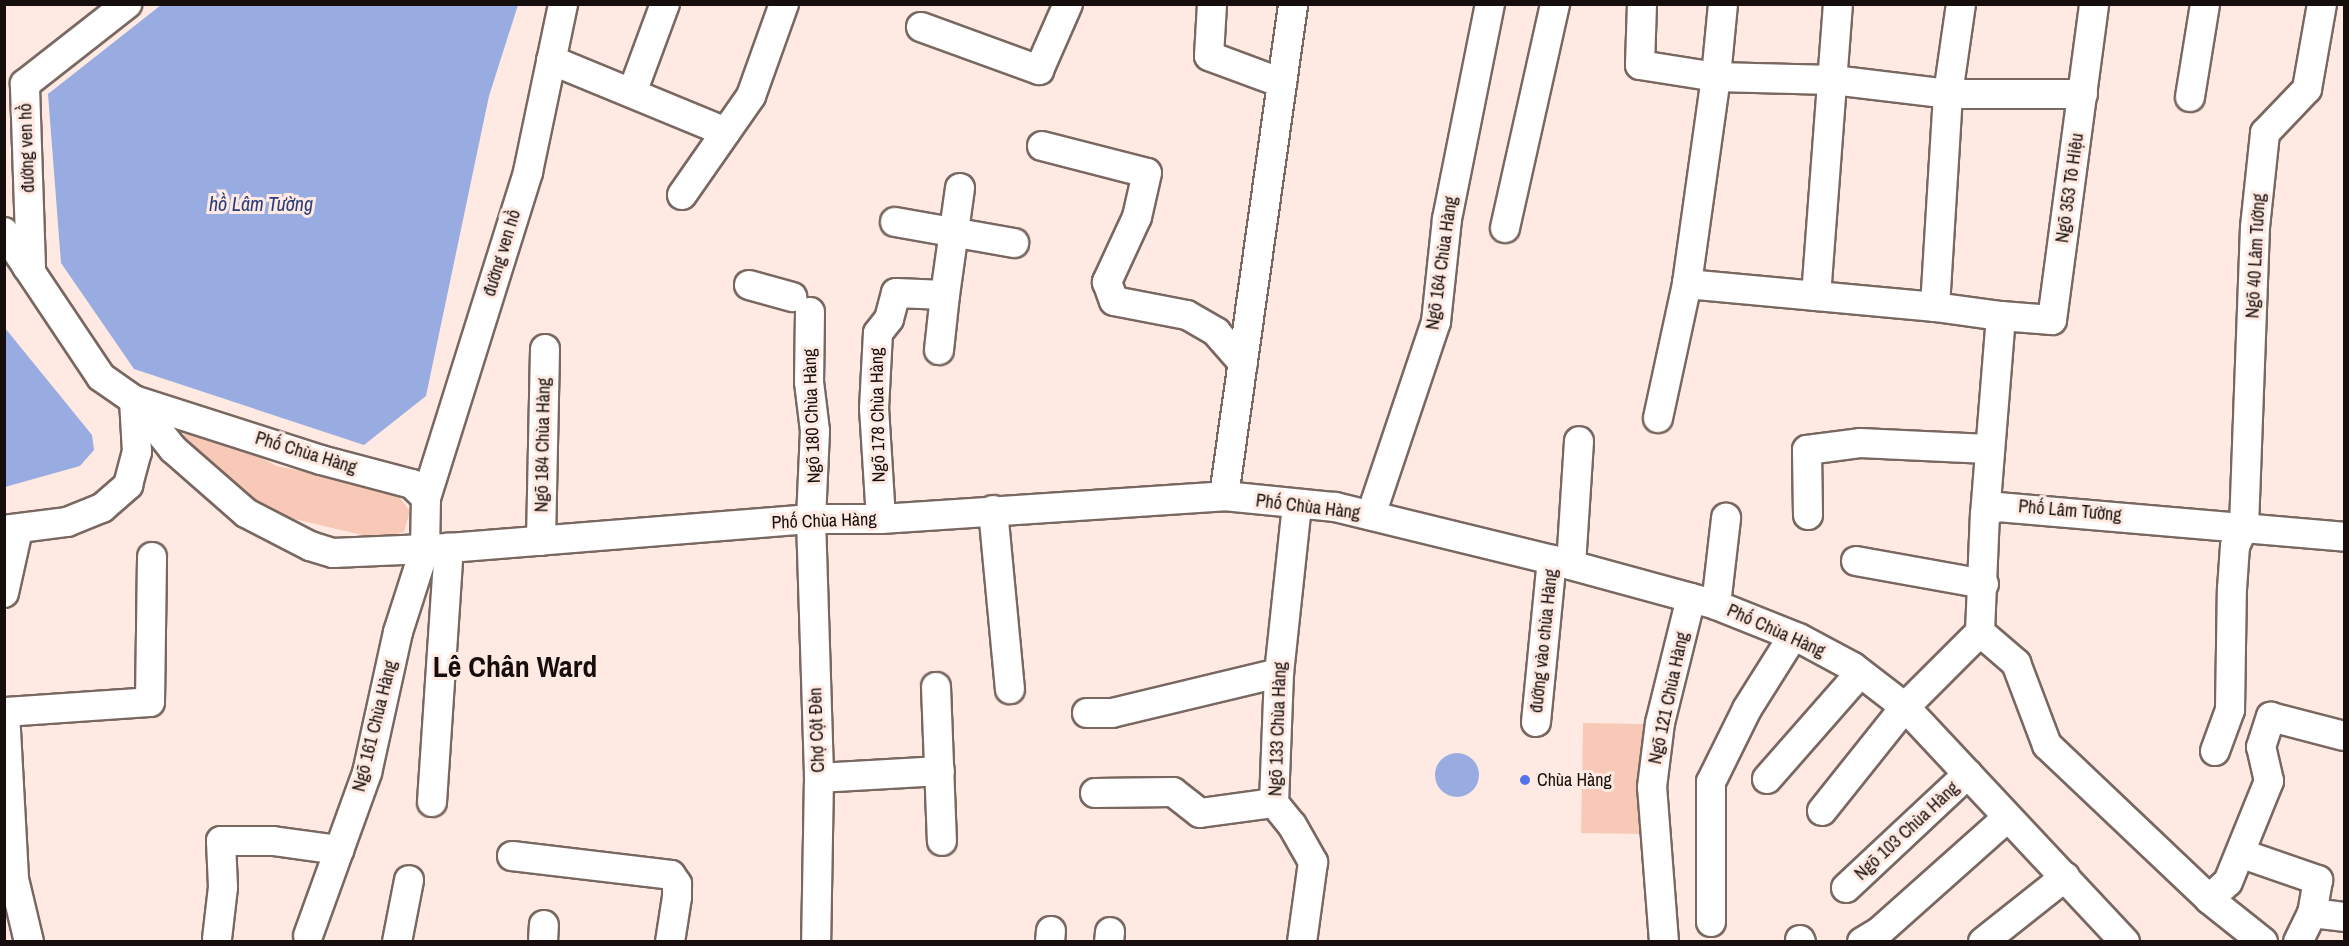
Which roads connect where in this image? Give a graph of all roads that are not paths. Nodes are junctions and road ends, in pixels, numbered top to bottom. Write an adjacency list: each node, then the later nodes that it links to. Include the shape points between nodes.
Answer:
1 (127, 4): 22 (street, đường ven hồ)
2 (562, 4): 18 (street, đường ven hồ)
3 (665, 4): 23 (street)
4 (784, 4): 27 (street, via 751,96)
5 (1068, 4): 17 (street, via 1040,70)
6 (1212, 4): 21 (street, via 1209,56)
7 (1293, 4): 21 (street)
8 (1490, 4): 55 (street, Ngõ 164 Chùa Hàng, via 1447,219 1436,322)
9 (1555, 4): 32 (street)
10 (1642, 4): 19 (street, via 1640,65)
11 (1723, 4): 19 (street)
12 (1838, 4): 20 (street)
13 (1961, 4): 24 (street)
14 (2094, 4): 25 (street, Ngõ 353 Tô Hiệu)
15 (2205, 4): 26 (street)
16 (2322, 4): 60 (street, Ngõ 40 Lâm Tường, via 2307,89 2265,133 2255,227)
17 (921, 27)
18 (551, 60): 23 (street); 51 (street, đường ven hồ, via 528,172)
19 (1716, 77): 20 (street); 37 (street)
20 (1833, 80): 24 (street); 40 (street)
21 (1282, 83): 45 (street)
22 (15, 91): 36 (street, đường ven hồ)
23 (632, 93): 27 (street)
24 (1948, 94): 25 (street); 41 (street)
25 (2083, 94): 42 (street, Ngõ 353 Tô Hiệu, via 2052,320)
26 (2190, 97)
27 (726, 132): 30 (street)
28 (1042, 146): 45 (street, via 1147,172 1137,217 1107,282 1114,301 1187,315 1216,332)
29 (960, 188): 34 (street)
30 (682, 195)
31 (895, 222): 34 (street)
32 (1505, 228)
33 (4, 232): 36 (street, Phố Chùa Hàng)
34 (951, 233): 35 (street); 39 (street)
35 (1014, 243)
36 (18, 265): 46 (street, Phố Chùa Hàng, via 101,376)
37 (1687, 284): 40 (street); 47 (street)
38 (749, 285): 58 (street, Ngõ 180 Chùa Hàng, via 801,304 815,431)
39 (945, 296): 44 (street); 59 (street, Ngõ 178 Chùa Hàng, via 896,293 889,319 878,333 874,409)
40 (1816, 296): 41 (street)
41 (1935, 307): 42 (street)
42 (2001, 316): 49 (street)
43 (545, 349): 63 (street, Ngõ 184 Chùa Hàng)
44 (939, 350)
45 (1243, 363): 50 (street)
46 (134, 400): 51 (street, Phố Chùa Hàng, via 321,460 412,484); 61 (street, via 137,452 128,485 102,508 68,522); 64 (street, Phố Chùa Hàng, via 173,449 246,513 299,541 333,553)
47 (1658, 418)
48 (1580, 441): 67 (street, đường vào chùa Hàng)
49 (1988, 449): 54 (street); 56 (street, via 1860,443 1807,450)
50 (1224, 496): 52 (street, Phố Chùa Hàng); 53 (street, Phố Chùa Hàng)
51 (426, 498): 64 (street)
52 (1296, 505): 55 (street, Phố Chùa Hàng, via 1335,507); 73 (street, Ngõ 133 Chùa Hàng)
53 (993, 510): 59 (street, Phố Chùa Hàng); 76 (street)
54 (1985, 514): 60 (street, Phố Lâm Tường, via 1997,507 2014,505); 68 (street)
55 (1371, 515): 67 (street, Phố Chùa Hàng)
56 (1808, 515)
57 (1726, 518): 70 (street, Ngõ 121 Chùa Hàng)
58 (811, 519): 59 (street, Phố Chùa Hàng); 63 (street, Phố Chùa Hàng); 85 (street, Chợ Cột Đèn)
59 (881, 519)
60 (2244, 526): 62 (street, Phố Lâm Tường); 82 (street, Ngõ 40 Lâm Tường, via 2235,546 2230,710)
61 (11, 530): 69 (street)
62 (2344, 537)
63 (541, 541): 64 (street, Phố Chùa Hàng)
64 (437, 548): 88 (street); 93 (street, Ngõ 161 Chùa Hàng, via 398,632 367,773)
65 (152, 557): 78 (street, via 150,702)
66 (1856, 561): 68 (street)
67 (1561, 562): 70 (street, Phố Chùa Hàng); 80 (street, đường vào chùa Hàng)
68 (1984, 584): 71 (street)
69 (4, 593)
70 (1703, 602): 72 (street, Phố Chùa Hàng); 110 (street, Ngõ 121 Chùa Hàng, via 1660,723 1652,787)
71 (1980, 632): 77 (street); 99 (street, via 2016,663 2047,745)
72 (1793, 636): 74 (street, Phố Chùa Hàng); 102 (street, via 1747,709 1711,782)
73 (1278, 673): 79 (street, via 1112,713); 89 (street, Ngõ 133 Chùa Hàng)
74 (1860, 673): 77 (street, Phố Chùa Hàng); 86 (street)
75 (936, 687): 83 (street)
76 (1010, 689)
77 (1905, 706): 84 (street, Phố Chùa Hàng); 90 (street)
78 (5, 712): 105 (street, via 14,879 29,927)
79 (1087, 713)
80 (1536, 722)
81 (2344, 736): 99 (street, via 2271,717 2261,747 2270,781 2228,882)
82 (2215, 751)
83 (940, 771): 85 (street); 92 (street)
84 (1968, 774): 91 (street, Phố Chùa Hàng); 98 (street, Ngõ 103 Chùa Hàng)
85 (819, 778): 108 (street, Chợ Cột Đèn)
86 (1767, 779)
87 (1095, 793): 89 (street, via 1173,792 1200,813)
88 (432, 802)
89 (1274, 803): 109 (street, Ngõ 133 Chùa Hàng, via 1313,862)
90 (1822, 812)
91 (2008, 817): 96 (street, Phố Chùa Hàng); 111 (street, via 1880,931)
92 (942, 841)
93 (339, 850): 103 (street, Ngõ 161 Chùa Hàng); 104 (street, via 273,841 220,841 223,887)
94 (512, 856): 107 (street, via 671,875 677,884 677,897)
95 (2254, 858): 100 (street, via 2318,879)
96 (2065, 878): 112 (street); 113 (street, Phố Chùa Hàng)
97 (409, 880): 106 (street)
98 (1846, 888)
99 (2209, 899): 114 (street)
100 (2312, 913): 101 (street); 115 (street)
101 (2344, 917)
102 (1712, 922)
103 (308, 936)
104 (217, 939)
105 (29, 942)
106 (397, 942)
107 (670, 942)
108 (816, 942)
109 (1302, 942)
110 (1664, 942)
111 (1862, 942)
112 (1983, 942)
113 (2125, 942)
114 (2263, 942)
115 (2298, 942)

